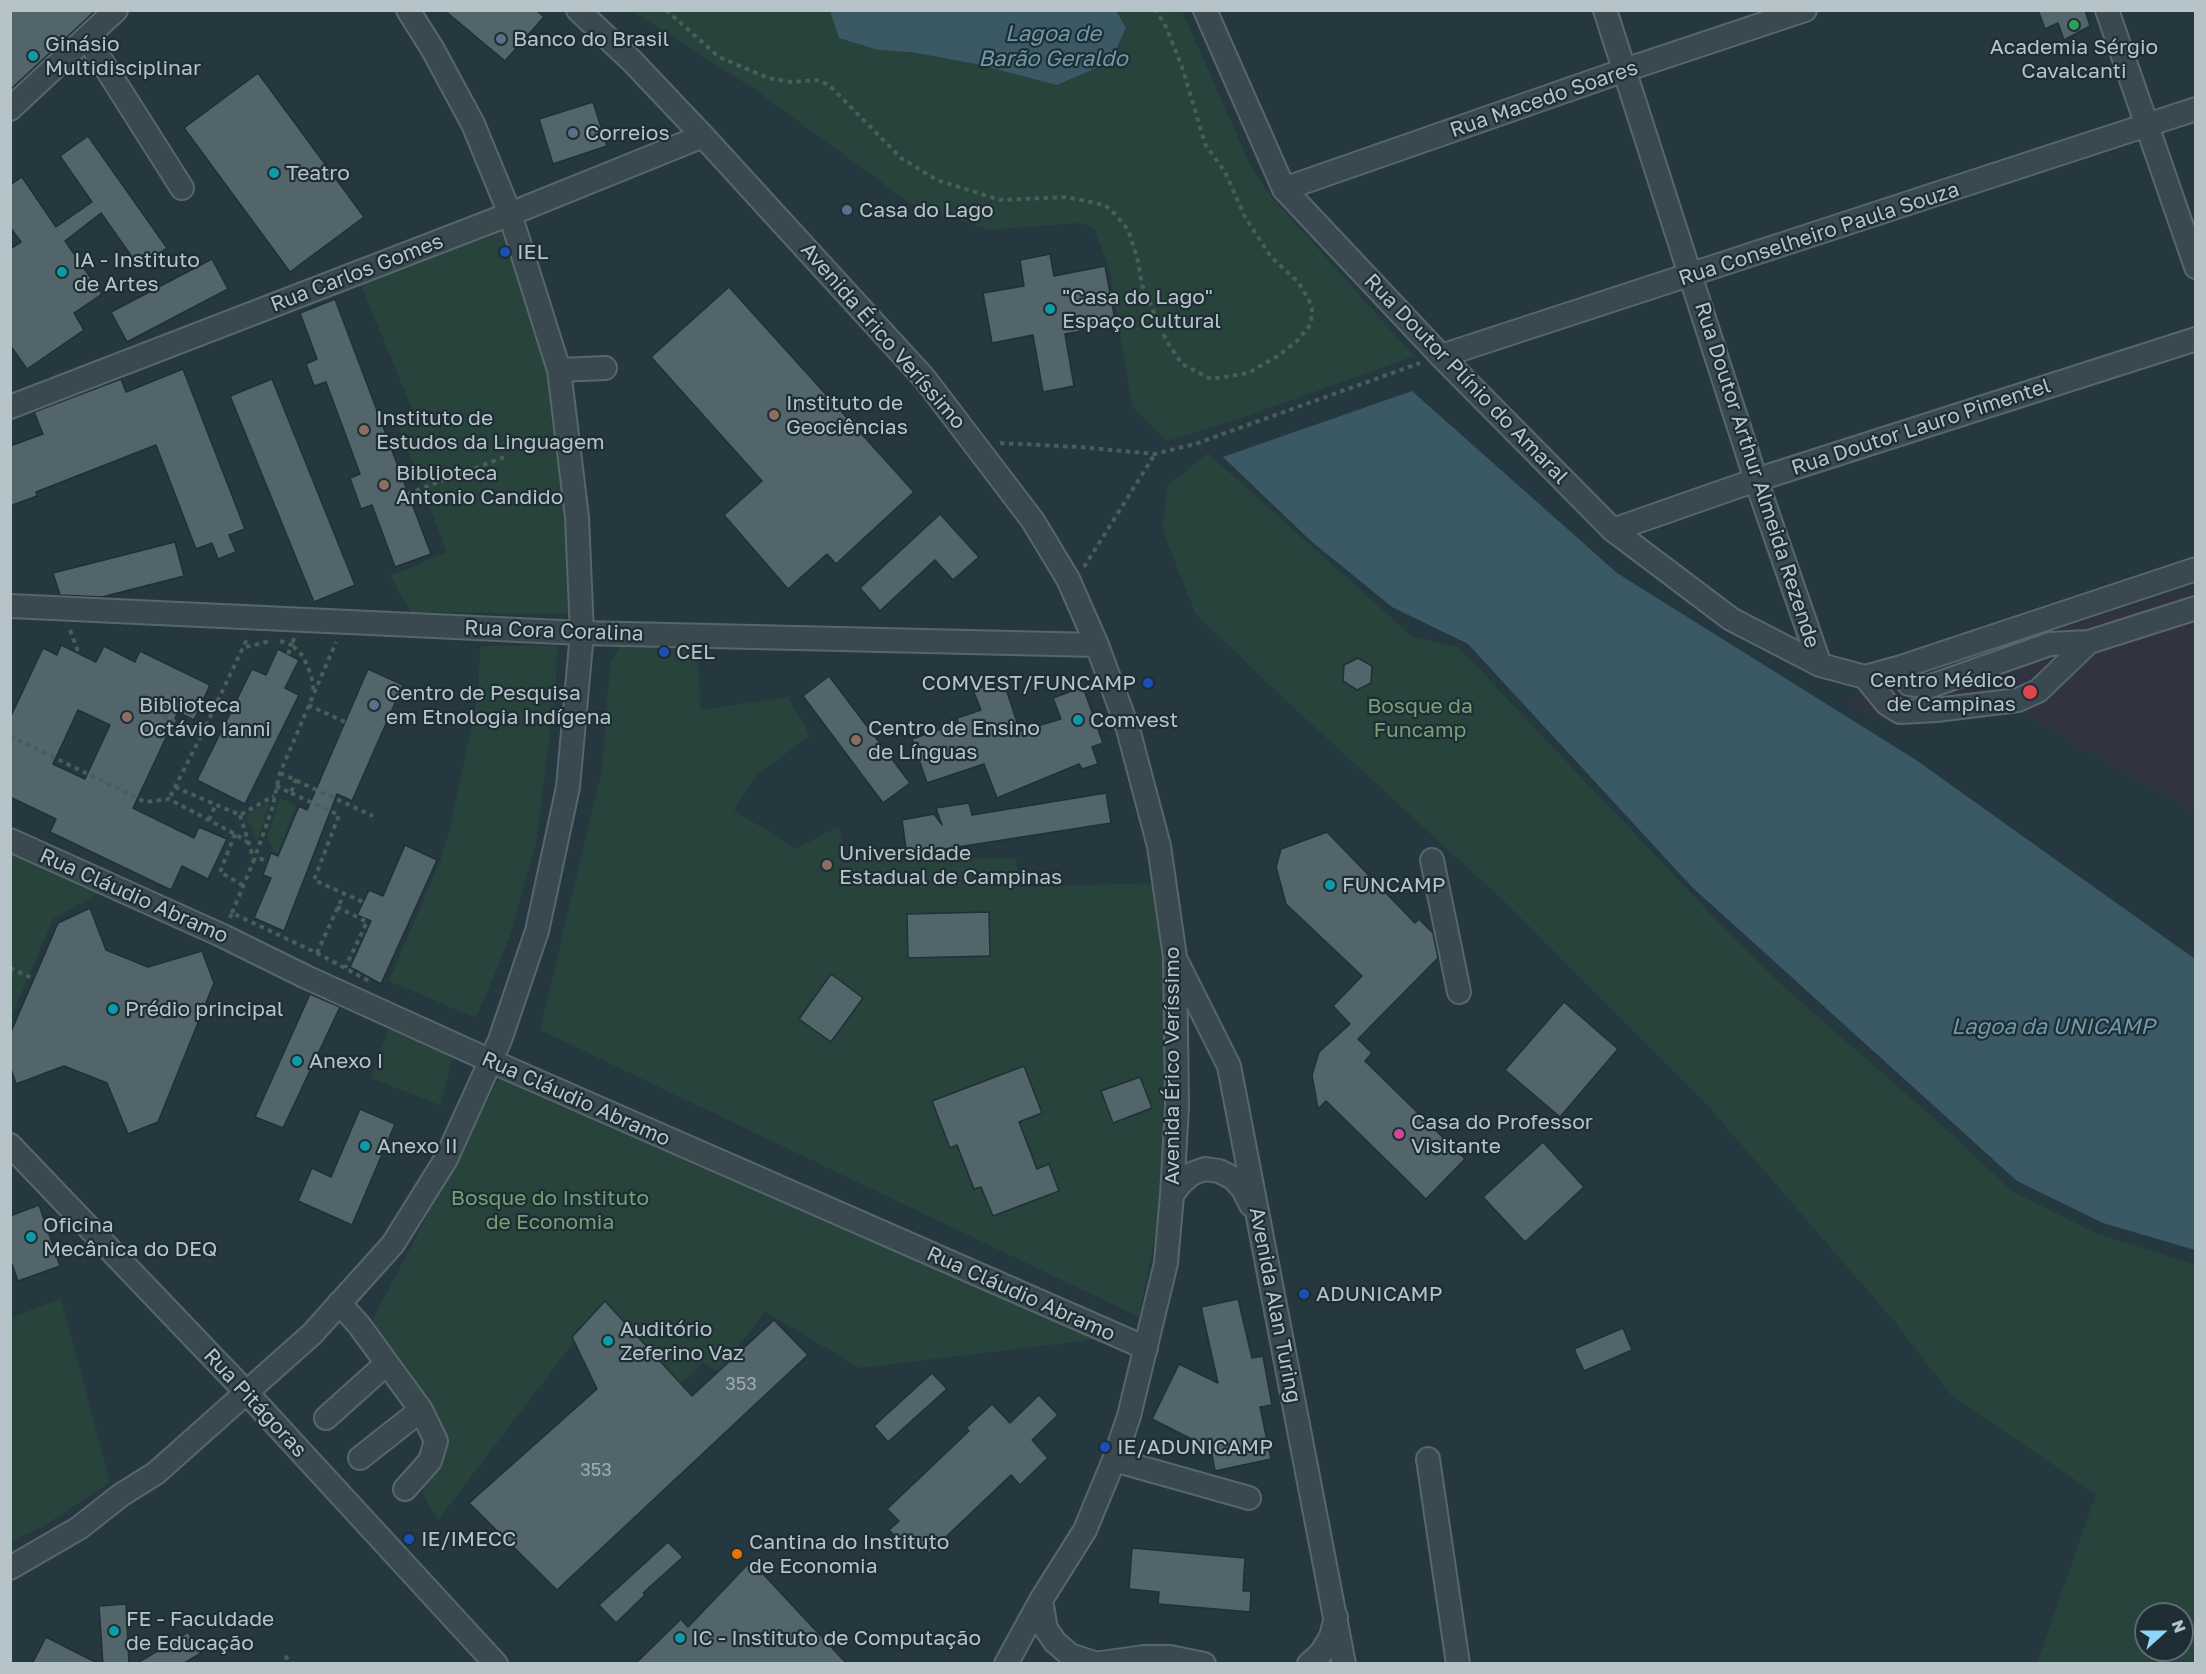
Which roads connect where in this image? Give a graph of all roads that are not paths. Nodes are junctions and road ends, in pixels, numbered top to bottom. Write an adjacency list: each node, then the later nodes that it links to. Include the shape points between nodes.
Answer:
1 (116, 10): 8 (street)
2 (408, 10): 16 (street, via 473,124)
3 (578, 10): 13 (street, Avenida Érico Veríssimo)
4 (1205, 10): 15 (street, Rua Doutor Plínio do Amaral)
5 (1605, 10): 9 (street, Rua Doutor Arthur Almeida Rezende)
6 (1805, 10): 9 (street, Rua Macedo Soares)
7 (2107, 10): 12 (street)
8 (87, 38): 10 (street); 14 (street)
9 (1625, 70): 15 (street, Rua Macedo Soares); 18 (street, Rua Doutor Arthur Almeida Rezende)
10 (10, 109)
11 (2196, 109): 12 (street, Rua Conselheiro Paula Souza)
12 (2147, 125): 17 (street); 18 (street, Rua Conselheiro Paula Souza)
13 (703, 136): 16 (street, Rua Carlos Gomes); 31 (street, Avenida Érico Veríssimo, via 926,379 1033,521 1068,579)
14 (182, 188)
15 (1284, 189): 20 (street, Rua Doutor Plínio do Amaral)
16 (510, 214): 22 (street); 23 (street, Rua Carlos Gomes)
17 (2196, 267)
18 (1691, 276): 20 (street, Rua Conselheiro Paula Souza); 24 (street, Rua Doutor Arthur Almeida Rezende)
19 (2196, 339): 24 (street, Rua Doutor Lauro Pimentel)
20 (1441, 356): 25 (street, Rua Doutor Plínio do Amaral)
21 (605, 368): 22 (street)
22 (559, 370): 29 (street, via 577,517)
23 (10, 406)
24 (1756, 480): 25 (street, Rua Doutor Lauro Pimentel); 32 (street, Rua Doutor Arthur Almeida Rezende)
25 (1613, 530): 32 (street, Rua Doutor Plínio do Amaral, via 1731,619)
26 (2196, 568): 33 (street)
27 (10, 606): 29 (street, Rua Cora Coralina)
28 (2196, 608): 30 (street)
29 (582, 633): 31 (street, Rua Cora Coralina); 39 (street, via 568,787 537,930)
30 (2089, 642): 33 (street, via 2050,644 1928,687 1909,684); 34 (street, via 2038,691 2018,700 1900,712 1887,704)
31 (1097, 645): 37 (street, Avenida Érico Veríssimo, via 1128,729 1159,846)
32 (1820, 665): 34 (street, Rua Doutor Plínio do Amaral)
33 (1901, 667): 34 (street)
34 (1865, 677)
35 (10, 840): 39 (street, Rua Cláudio Abramo)
36 (1432, 860): 38 (street)
37 (1175, 957): 41 (street, Avenida Érico Veríssimo, via 1177,1106); 42 (street, Avenida Alan Turing, via 1229,1066)
38 (1459, 992)
39 (491, 1061): 43 (street, via 446,1160 393,1244); 44 (street, Rua Cláudio Abramo)
40 (10, 1145): 46 (street, Rua Pitágoras)
41 (1173, 1195): 42 (street, via 1191,1174 1205,1169 1219,1171 1243,1188); 44 (street, Avenida Érico Veríssimo, via 1167,1263)
42 (1257, 1217): 56 (street, Avenida Alan Turing)
43 (339, 1303): 45 (street); 46 (street, via 312,1334)
44 (1146, 1348): 51 (street, Avenida Érico Veríssimo)
45 (386, 1364): 47 (street); 48 (street)
46 (246, 1392): 54 (street, via 156,1473 79,1528); 58 (street, Rua Pitágoras)
47 (421, 1410): 49 (street); 52 (street, via 436,1441 430,1461)
48 (326, 1418)
49 (360, 1458)
50 (1428, 1459): 63 (street)
51 (1114, 1460): 53 (street); 55 (street, Avenida Érico Veríssimo, via 1085,1530)
52 (405, 1489)
53 (1249, 1498)
54 (10, 1568)
55 (1041, 1600): 57 (street, via 1046,1629 1055,1642 1070,1655); 59 (street, Avenida Érico Veríssimo)
56 (1336, 1614): 61 (street, via 1331,1637); 62 (street, Avenida Alan Turing)
57 (1094, 1663): 60 (street, via 1170,1657)
58 (496, 1664)
59 (1005, 1664)
60 (1204, 1664)
61 (1309, 1664)
62 (1344, 1664)
63 (1458, 1664)

